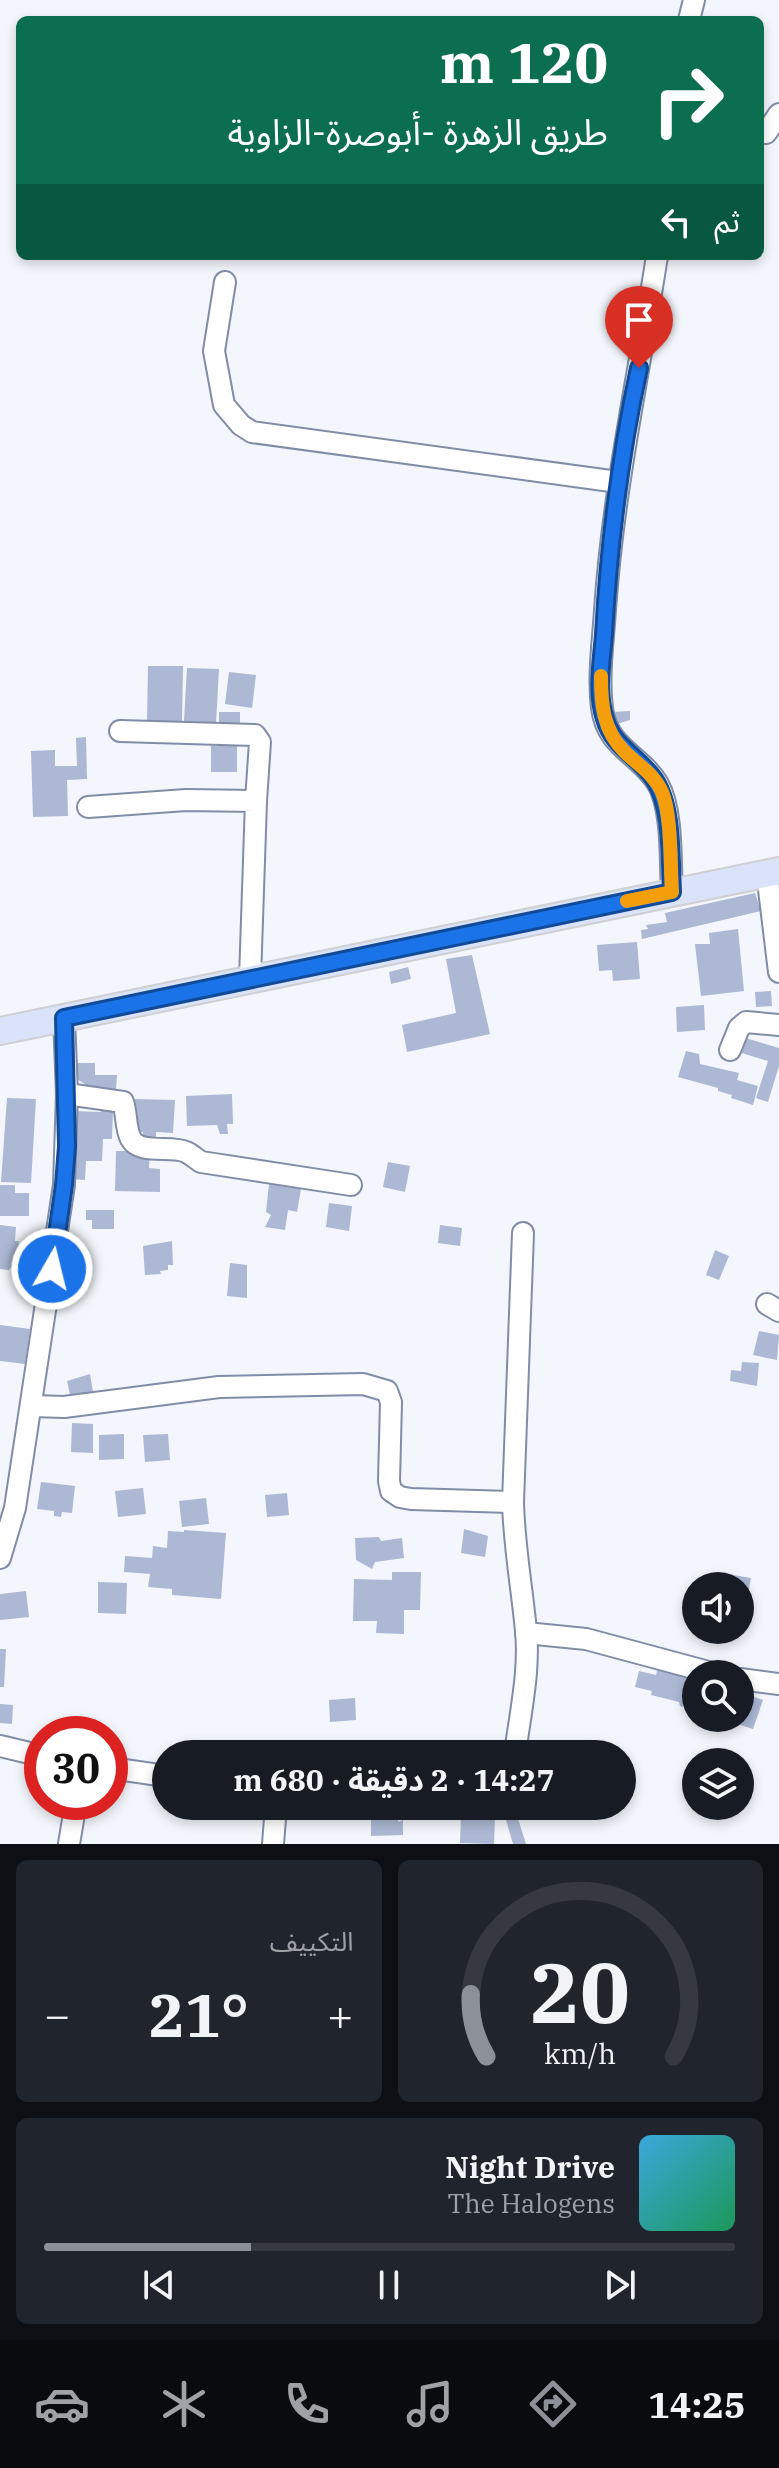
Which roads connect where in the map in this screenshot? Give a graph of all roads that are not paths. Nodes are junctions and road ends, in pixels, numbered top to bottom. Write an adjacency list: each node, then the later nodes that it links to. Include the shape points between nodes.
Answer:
1 (779, 114): 2 (street)
2 (768, 132)
3 (656, 260): 5 (street)
4 (225, 282): 5 (street, via 214,351 224,405 252,432)
5 (618, 482): 10 (street, via 602,709 615,740 650,774 663,795)
6 (120, 731): 7 (street, via 255,735 260,742)
7 (256, 801): 8 (street); 12 (street)
8 (88, 807)
9 (773, 872): 10 (main road); 11 (street)
10 (672, 892): 12 (main road)
11 (779, 972)
12 (250, 979): 13 (main road)
13 (64, 1018): 15 (main road); 17 (street)
14 (779, 1025): 16 (street, via 746,1022)
15 (0, 1031)
16 (730, 1050)
17 (67, 1094): 18 (street, via 123,1102 132,1141 141,1146 181,1150 201,1162); 20 (street, via 64,1185)
18 (351, 1185)
19 (523, 1233): 21 (street)
20 (33, 1406): 21 (street, via 64,1407 219,1387 378,1387 387,1391 391,1402 391,1491 411,1499); 22 (street, via 15,1508)
21 (513, 1502): 23 (street)
22 (0, 1558)
23 (526, 1633): 24 (street, via 586,1639); 27 (street)
24 (682, 1665)
25 (754, 1681): 26 (street)
26 (779, 1684)
27 (517, 1740)
28 (0, 1746): 29 (street)
29 (24, 1752)
30 (128, 1771): 31 (street)
31 (152, 1774)
32 (73, 1820): 34 (street)
33 (275, 1820): 35 (street)
34 (69, 1844)
35 (273, 1844)

